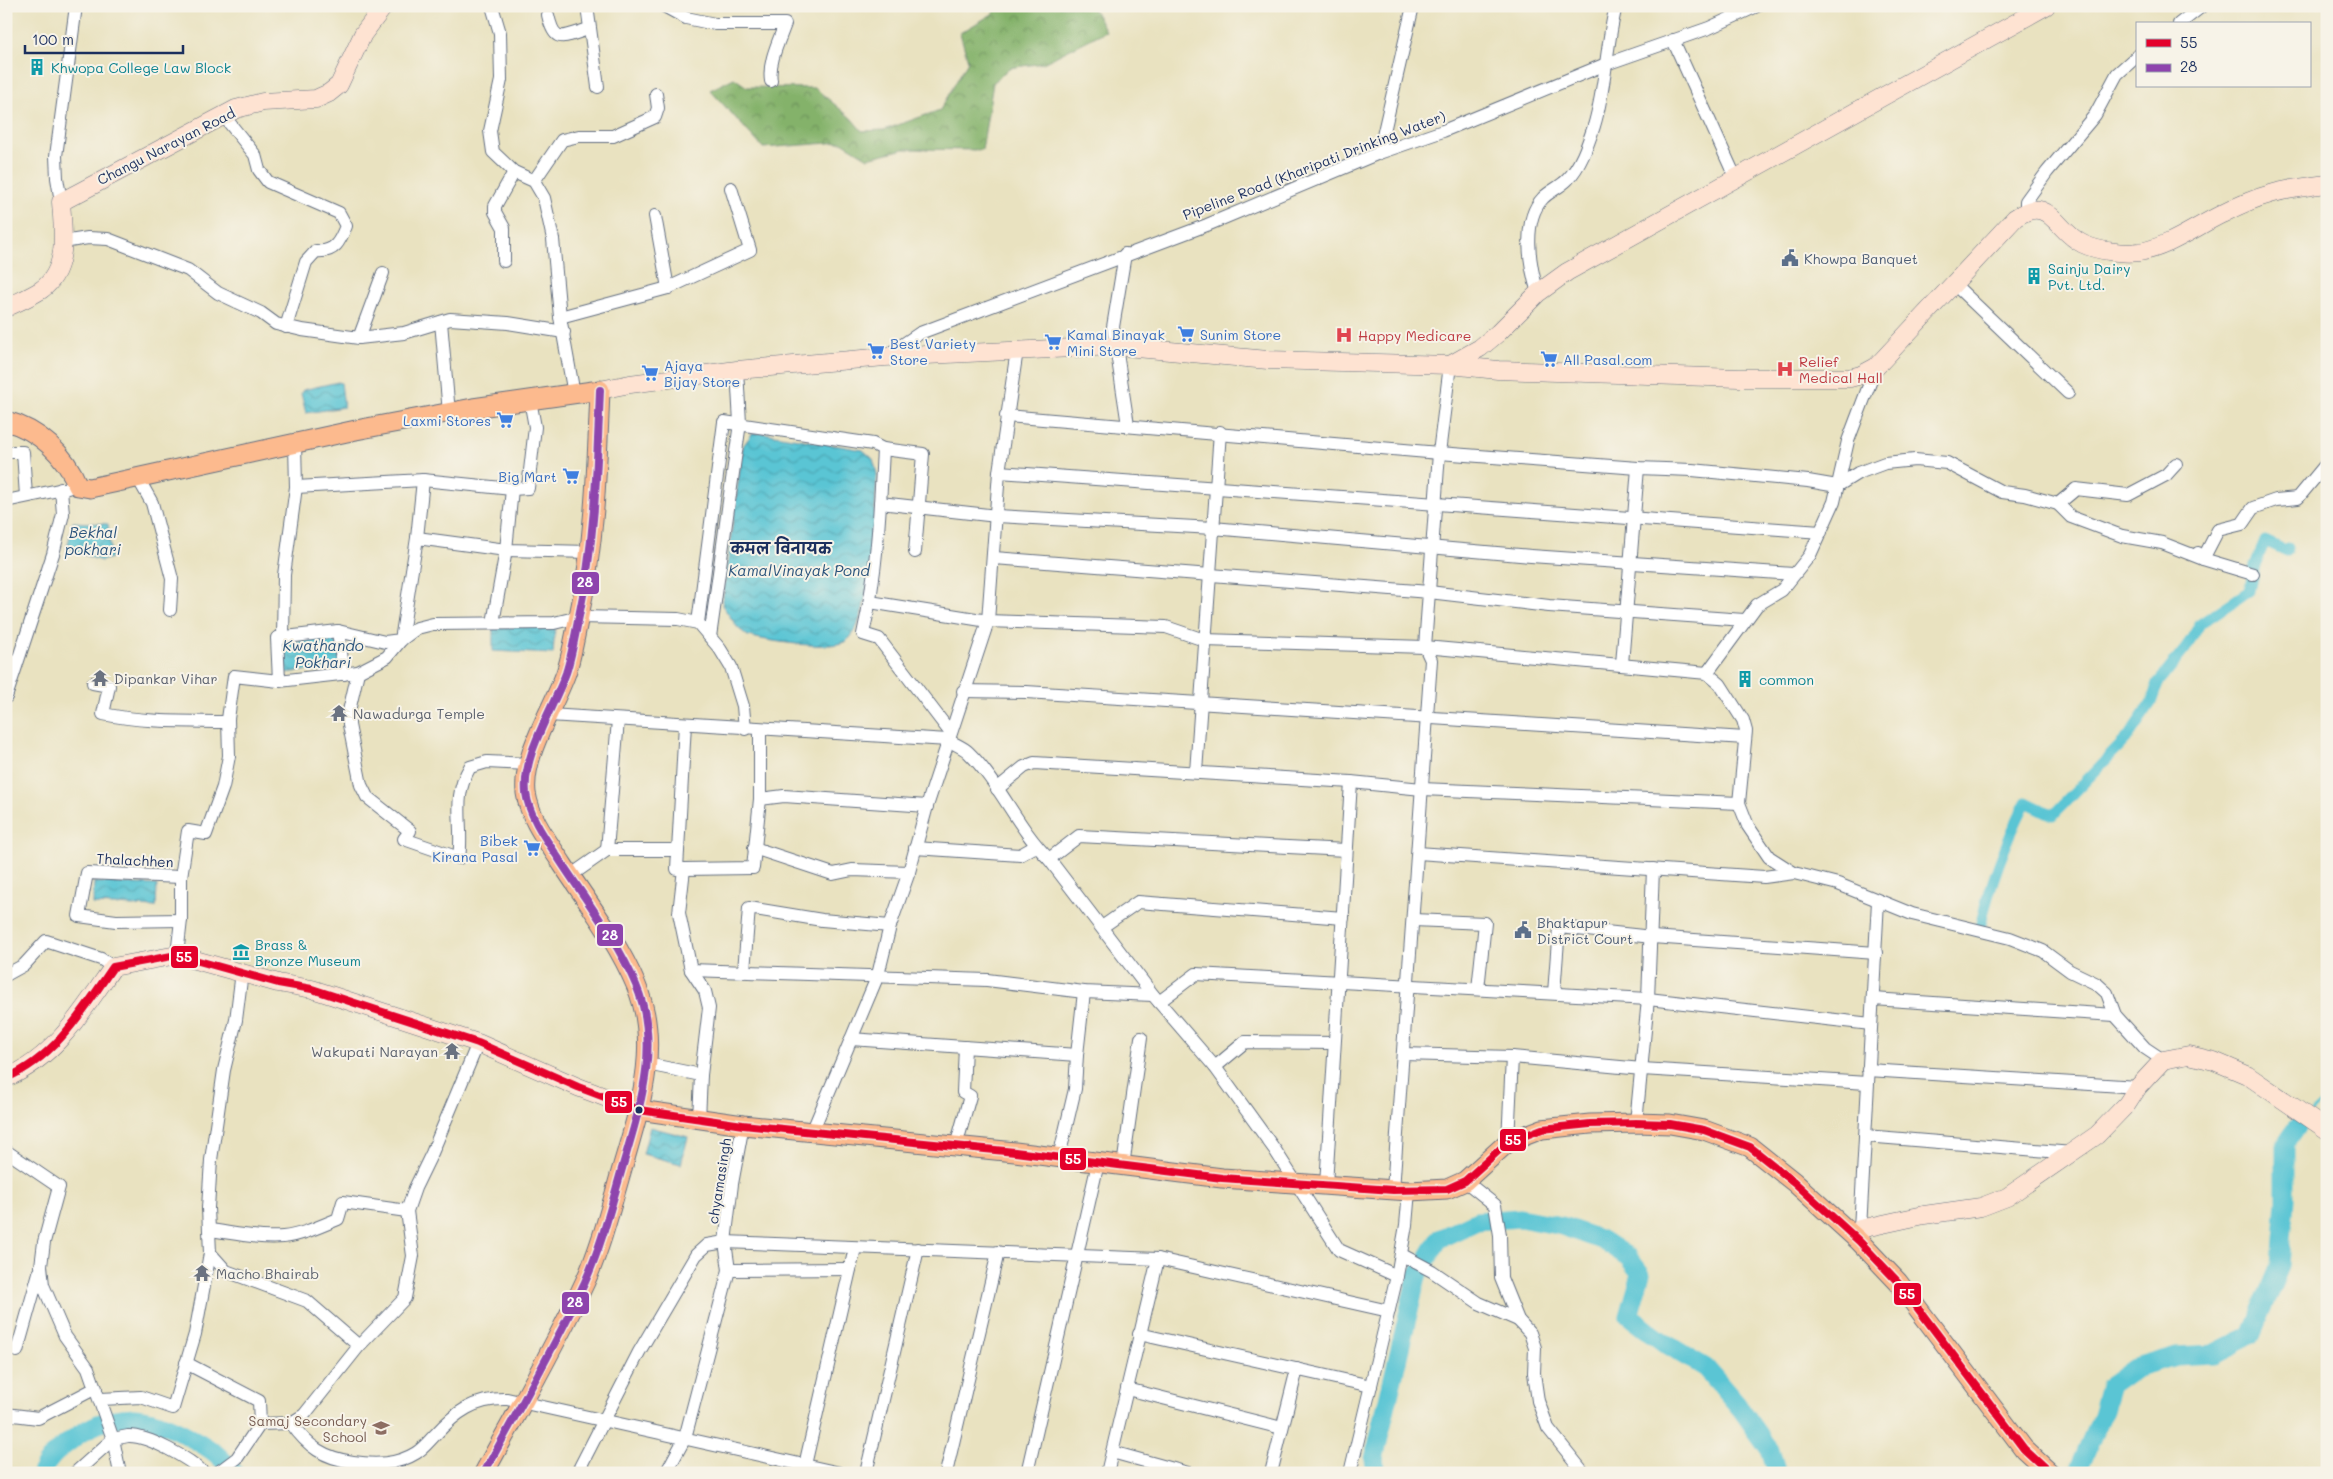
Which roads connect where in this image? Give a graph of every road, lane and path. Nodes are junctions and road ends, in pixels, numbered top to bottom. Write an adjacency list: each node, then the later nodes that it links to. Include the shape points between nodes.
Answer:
1 (76, 6): 27 (street, via 56,156)
2 (384, 6): 20 (main road, Changu Narayan Road, via 363,34 339,85 328,93 316,99 263,102)
3 (492, 6): 22 (street, via 500,33 500,80 490,131 493,152)
4 (587, 6): 13 (street)
5 (664, 6): 17 (street, via 686,18 715,24 785,24 775,52)
6 (1413, 6): 21 (street)
7 (1616, 6): 16 (street)
8 (1757, 6): 14 (street, Pipeline Road (Kharipati Drinking Water))
9 (2046, 6): 23 (main road)
10 (2202, 6): 12 (street)
11 (548, 15): 13 (street, via 554,35 560,37)
12 (2182, 22)
13 (589, 29): 18 (street)
14 (1673, 40): 16 (street, Pipeline Road (Kharipati Drinking Water)); 23 (street)
15 (2136, 57): 28 (street, via 2117,74 2095,115 2026,201)
16 (1606, 64): 21 (street, Pipeline Road (Kharipati Drinking Water), via 1443,131); 36 (street, via 1594,124 1578,166 1567,180 1543,198 1532,221 1532,274)
17 (771, 81)
18 (598, 87)
19 (656, 94): 24 (street, via 658,108 655,116 613,136 579,136 562,140)
20 (222, 115): 27 (main road, Changu Narayan Road); 40 (street, via 255,155 258,170 268,182 339,213 346,226 339,244 325,252 316,251 306,262)
21 (1379, 153): 31 (street, Pipeline Road (Kharipati Drinking Water), via 1207,225)
22 (514, 172): 24 (street); 32 (street, via 495,206 504,228)
23 (1736, 179): 36 (main road, via 1603,250)
24 (534, 181): 38 (street, via 544,198 549,220)
25 (2327, 184): 28 (main road, via 2272,192 2223,213 2170,242 2138,252 2098,249 2083,244 2046,212)
26 (731, 188): 35 (street, via 750,250)
27 (61, 202): 30 (main road)
28 (2026, 210): 34 (main road)
29 (654, 216): 35 (street)
30 (63, 242): 37 (main road, via 58,268 51,280 42,289); 40 (street, via 88,238 117,242 188,270 218,294)
31 (1125, 254): 43 (street, via 1113,327); 45 (street, Pipeline Road (Kharipati Drinking Water), via 920,333)
32 (504, 261)
33 (383, 273): 42 (street)
34 (1953, 283): 47 (main road); 50 (street)
35 (668, 288): 38 (street)
36 (1538, 293): 46 (main road, via 1480,348)
37 (6, 308)
38 (560, 317): 41 (street)
39 (441, 322): 41 (street, via 450,319 508,323); 42 (street, via 404,333); 53 (street)
40 (286, 327): 42 (street)
41 (564, 332): 51 (street)
42 (359, 338)
43 (1115, 346): 44 (main road); 46 (main road, via 1268,360); 57 (street)
44 (1017, 350): 45 (main road); 54 (street)
45 (885, 357): 48 (main road)
46 (1450, 365): 47 (main road, via 1498,370 1823,380 1861,375); 62 (street)
47 (1876, 367): 71 (street, via 1848,441)
48 (737, 370): 49 (main road); 56 (street)
49 (600, 390): 51 (main road); 87 (main road)
50 (2068, 393)
51 (574, 394): 52 (main road)
52 (530, 400): 53 (main road); 73 (street, via 535,427 528,488)
53 (449, 413): 59 (main road)
54 (1006, 416): 57 (street); 66 (street)
55 (6, 421): 72 (main road, via 43,439 65,462)
56 (740, 423): 60 (street, via 862,441); 103 (street, via 724,422); 106 (street)
57 (1128, 425): 58 (street)
58 (1220, 432): 62 (street); 70 (street)
59 (295, 444): 67 (main road); 69 (street)
60 (883, 449): 76 (street); 79 (street, via 923,454)
61 (6, 452): 74 (street, via 23,452)
62 (1439, 453): 65 (street); 78 (street)
63 (2327, 463): 89 (street, via 2298,498 2276,500 2254,508 2242,524 2218,530)
64 (2176, 464): 77 (street, via 2166,475 2128,495 2076,489)
65 (1638, 468): 71 (street, via 1692,470); 81 (street)
66 (1000, 472): 70 (street); 80 (street)
67 (138, 478): 72 (main road, via 90,488); 97 (street, via 152,503 172,579)
68 (423, 480): 69 (street); 73 (street); 84 (street)
69 (296, 486): 105 (street, via 284,575)
70 (1216, 486): 78 (street); 82 (street)
71 (1836, 486): 77 (street, via 1858,473 1885,464 1915,460 1947,463 2002,492); 83 (street, via 1834,502)
72 (69, 488): 74 (street); 117 (street, via 55,546)
73 (512, 489): 86 (street)
74 (26, 496): 75 (street)
75 (6, 501)
76 (880, 503): 79 (street); 96 (street)
77 (2058, 504): 89 (street, via 2071,517 2122,536)
78 (1435, 505): 81 (street); 85 (street)
79 (918, 507): 80 (street); 88 (street)
80 (997, 516): 82 (street); 90 (street)
81 (1635, 517): 83 (street); 91 (street)
82 (1213, 528): 85 (street); 94 (street)
83 (1821, 532): 92 (street, via 1810,555)
84 (417, 538): 86 (street); 107 (street)
85 (1432, 547): 91 (street); 95 (street)
86 (506, 550): 87 (street); 102 (street)
87 (590, 552): 99 (main road)
88 (915, 552)
89 (2199, 554): 93 (street)
90 (994, 558): 94 (street); 101 (street)
91 (1630, 561): 92 (street); 98 (street)
92 (1793, 574): 100 (street, via 1782,590 1757,605)
93 (2253, 574)
94 (1209, 575): 95 (street); 108 (street)
95 (1429, 592): 98 (street, via 1549,606); 109 (street)
96 (870, 602): 101 (street); 126 (street, via 862,634 879,639)
97 (170, 610)
98 (1625, 610): 100 (street); 110 (street)
99 (579, 618): 102 (street, via 554,624); 103 (street, via 678,619); 119 (main road, via 566,671)
100 (1744, 620): 113 (street)
101 (988, 621): 108 (street, via 1166,627); 116 (street)
102 (494, 623): 107 (street, via 433,624 417,628)
103 (698, 623): 106 (street)
104 (338, 632): 105 (street); 107 (street, via 385,642); 112 (street)
105 (282, 638): 114 (street, via 277,638)
106 (710, 638): 124 (street, via 731,667 743,706)
107 (401, 640): 111 (street, via 387,656)
108 (1204, 640): 109 (street); 118 (street)
109 (1425, 647): 110 (street); 120 (street, via 1431,660)
110 (1622, 664): 113 (street)
111 (358, 672): 112 (street); 128 (street, via 349,725 361,785 367,797 410,831 404,839 459,858 458,798 470,767 487,762)
112 (344, 674): 114 (street)
113 (1707, 674): 127 (street, via 1720,684 1739,713 1745,726)
114 (279, 680): 122 (street, via 234,676)
115 (93, 683): 122 (street, via 109,686 103,714 167,723)
116 (963, 691): 118 (street); 126 (street)
117 (6, 697)
118 (1200, 704): 120 (street); 129 (street)
119 (549, 715): 121 (street); 128 (main road)
120 (1427, 717): 127 (street); 132 (street)
121 (618, 720): 123 (street); 139 (street)
122 (228, 722): 149 (street, via 229,756 223,787 206,834 188,831)
123 (685, 724): 124 (street); 140 (street)
124 (745, 729): 125 (street)
125 (760, 730): 126 (street); 133 (street)
126 (949, 736): 131 (street, via 967,751); 135 (street)
127 (1745, 738): 134 (street)
128 (528, 764): 148 (main road, via 526,782 530,809)
129 (1196, 772): 130 (street); 131 (street, via 1034,763)
130 (1351, 782): 132 (street); 141 (street)
131 (997, 789): 136 (street)
132 (1422, 789): 134 (street); 142 (street)
133 (760, 799): 135 (street, via 784,796); 137 (street)
134 (1739, 803): 147 (street, via 1748,826 1769,857)
135 (927, 806): 138 (street)
136 (1036, 846): 138 (street, via 1020,855); 143 (street)
137 (754, 848): 144 (street, via 753,868); 146 (street, via 833,874 860,870)
138 (915, 848): 146 (street)
139 (607, 850): 140 (street); 148 (street)
140 (678, 850): 144 (street, via 677,869)
141 (1346, 850): 143 (street, via 1079,836); 151 (street)
142 (1418, 853): 145 (street); 153 (street)
143 (1049, 859): 155 (street)
144 (684, 869): 160 (street, via 679,913)
145 (1653, 870): 147 (street, via 1764,878); 156 (street)
146 (909, 872): 154 (street)
147 (1794, 873): 150 (street, via 1838,884)
148 (570, 876): 184 (main road, via 635,981 645,1014)
149 (181, 878): 152 (street); 152 (street, Thalachhen, via 87,873 79,916 116,921)
150 (1878, 901): 157 (street); 173 (street, via 1912,914 2010,938 2043,951 2070,971 2097,984 2107,994)
151 (1342, 918): 155 (street, via 1138,902); 165 (street)
152 (181, 920): 158 (street)
153 (1413, 920): 166 (street); 167 (street, via 1485,923)
154 (890, 926): 162 (street, via 822,920 749,908); 164 (street)
155 (1102, 928): 170 (street)
156 (1652, 937): 157 (street); 169 (street, via 1559,927); 171 (street)
157 (1876, 953): 172 (street)
158 (177, 955): 159 (main road); 161 (main road)
159 (113, 967): 163 (street, via 101,959 46,940 24,965); 189 (main road, via 61,1039 23,1071)
160 (691, 970): 162 (street); 188 (street, via 705,991 709,1008)
161 (242, 972): 177 (main road, via 312,989); 211 (street, via 211,1160)
162 (744, 972): 164 (street)
163 (6, 975)
164 (878, 975): 168 (street, via 987,980); 176 (street)
165 (1338, 981): 166 (street); 170 (street, via 1196,974); 178 (street)
166 (1408, 985): 167 (street); 180 (street)
167 (1478, 989): 169 (street)
168 (1084, 992): 170 (street); 181 (street)
169 (1554, 993): 171 (street)
170 (1156, 998): 185 (street)
171 (1648, 999): 174 (street); 186 (street)
172 (1873, 999): 173 (street); 174 (street)
173 (2115, 1015): 183 (street, via 2146,1048)
174 (1870, 1024): 187 (street)
175 (1141, 1038): 205 (street)
176 (851, 1039): 179 (street); 197 (street)
177 (478, 1043): 192 (main road); 210 (street)
178 (1334, 1043): 185 (street, via 1245,1042); 208 (street)
179 (965, 1047): 181 (street); 200 (street, via 963,1092 970,1096)
180 (1403, 1054): 182 (street); 209 (street)
181 (1077, 1055): 203 (street, via 1075,1089)
182 (1512, 1057): 186 (street); 199 (street)
183 (2163, 1060): 191 (main road); 196 (main road, via 2189,1055 2247,1075)
184 (647, 1064): 188 (street); 192 (main road)
185 (1215, 1068): 207 (street)
186 (1642, 1069): 190 (street); 194 (street)
187 (1868, 1070): 190 (street); 191 (street)
188 (701, 1075): 193 (street)
189 (6, 1078)
190 (1867, 1083): 198 (street)
191 (2138, 1087): 202 (main road, via 2127,1104 2097,1135)
192 (639, 1110): 193 (main road); 235 (main road, via 585,1282)
193 (699, 1120): 195 (main road)
194 (1636, 1123): 199 (main road, via 1542,1129); 212 (main road, via 1704,1130 1750,1147)
195 (743, 1125): 197 (main road); 213 (street, chyamasingh)
196 (2323, 1128)
197 (812, 1132): 200 (main road)
198 (1865, 1136): 202 (street); 212 (street)
199 (1508, 1142): 206 (main road)
200 (956, 1146): 203 (main road)
201 (6, 1151): 221 (street, via 59,1187)
202 (2073, 1153): 212 (main road, via 2007,1197 1981,1207 1924,1215)
203 (1059, 1157): 204 (main road)
204 (1098, 1163): 205 (main road); 218 (street)
205 (1123, 1166): 207 (main road)
206 (1465, 1180): 209 (main road, via 1446,1189); 226 (street, via 1494,1205 1500,1235 1501,1278)
207 (1296, 1184): 208 (main road); 224 (street, via 1339,1250)
208 (1326, 1185): 209 (main road)
209 (1401, 1190): 219 (street)
210 (408, 1211): 211 (street, via 343,1202 338,1219 285,1237); 228 (street, via 413,1256 405,1298)
211 (210, 1230): 217 (street)
212 (1859, 1235): 261 (main road, via 2024,1449)
213 (725, 1242): 214 (street); 223 (street, chyamasingh); 237 (street, via 707,1245 696,1255 639,1352)
214 (855, 1248): 215 (street); 222 (street)
215 (918, 1249): 216 (street); 253 (street)
216 (998, 1252): 218 (street); 254 (street)
217 (210, 1253): 228 (street, via 226,1271 306,1301); 230 (street, via 199,1317)
218 (1076, 1256): 220 (street); 255 (street)
219 (1406, 1257): 224 (street); 226 (street, via 1479,1303)
220 (1158, 1259): 225 (street); 227 (street)
221 (41, 1266): 229 (street, via 16,1351); 234 (street, via 50,1306 65,1336 88,1368)
222 (850, 1269): 223 (street); 244 (street)
223 (729, 1270): 242 (street)
224 (1397, 1276): 225 (street)
225 (1389, 1311): 232 (street)
226 (1518, 1320): 260 (street, via 1530,1333 1535,1348 1538,1401 1548,1428)
227 (1139, 1334): 231 (street); 233 (street)
228 (359, 1346): 238 (street, via 304,1415)
229 (6, 1348)
230 (186, 1363): 234 (street, via 173,1408 142,1398); 239 (street, via 259,1401)
231 (1297, 1369): 232 (street); 240 (street)
232 (1371, 1386): 259 (street)
233 (1126, 1389): 240 (street); 243 (street)
234 (100, 1398): 236 (street, via 38,1418); 241 (street)
235 (521, 1402): 237 (street); 238 (street, via 496,1399 477,1402 450,1420 416,1453 387,1464 325,1456 303,1440); 249 (main road)
236 (6, 1414)
237 (605, 1422): 242 (street); 250 (street)
238 (291, 1423): 239 (street)
239 (260, 1424): 245 (street, via 237,1458)
240 (1282, 1428): 258 (street)
241 (112, 1435): 246 (street); 247 (street); 248 (street, via 130,1436 169,1449)
242 (685, 1438): 244 (street); 251 (street)
243 (1112, 1452): 256 (street); 257 (street)
244 (805, 1465): 252 (street)
245 (217, 1472)
246 (75, 1473)
247 (120, 1473)
248 (204, 1473)
249 (484, 1473)
250 (577, 1473)
251 (666, 1473)
252 (840, 1473)
253 (866, 1473)
254 (946, 1473)
255 (1027, 1473)
256 (1107, 1473)
257 (1188, 1473)
258 (1270, 1473)
259 (1350, 1473)
260 (1584, 1473)
261 (2050, 1473)

